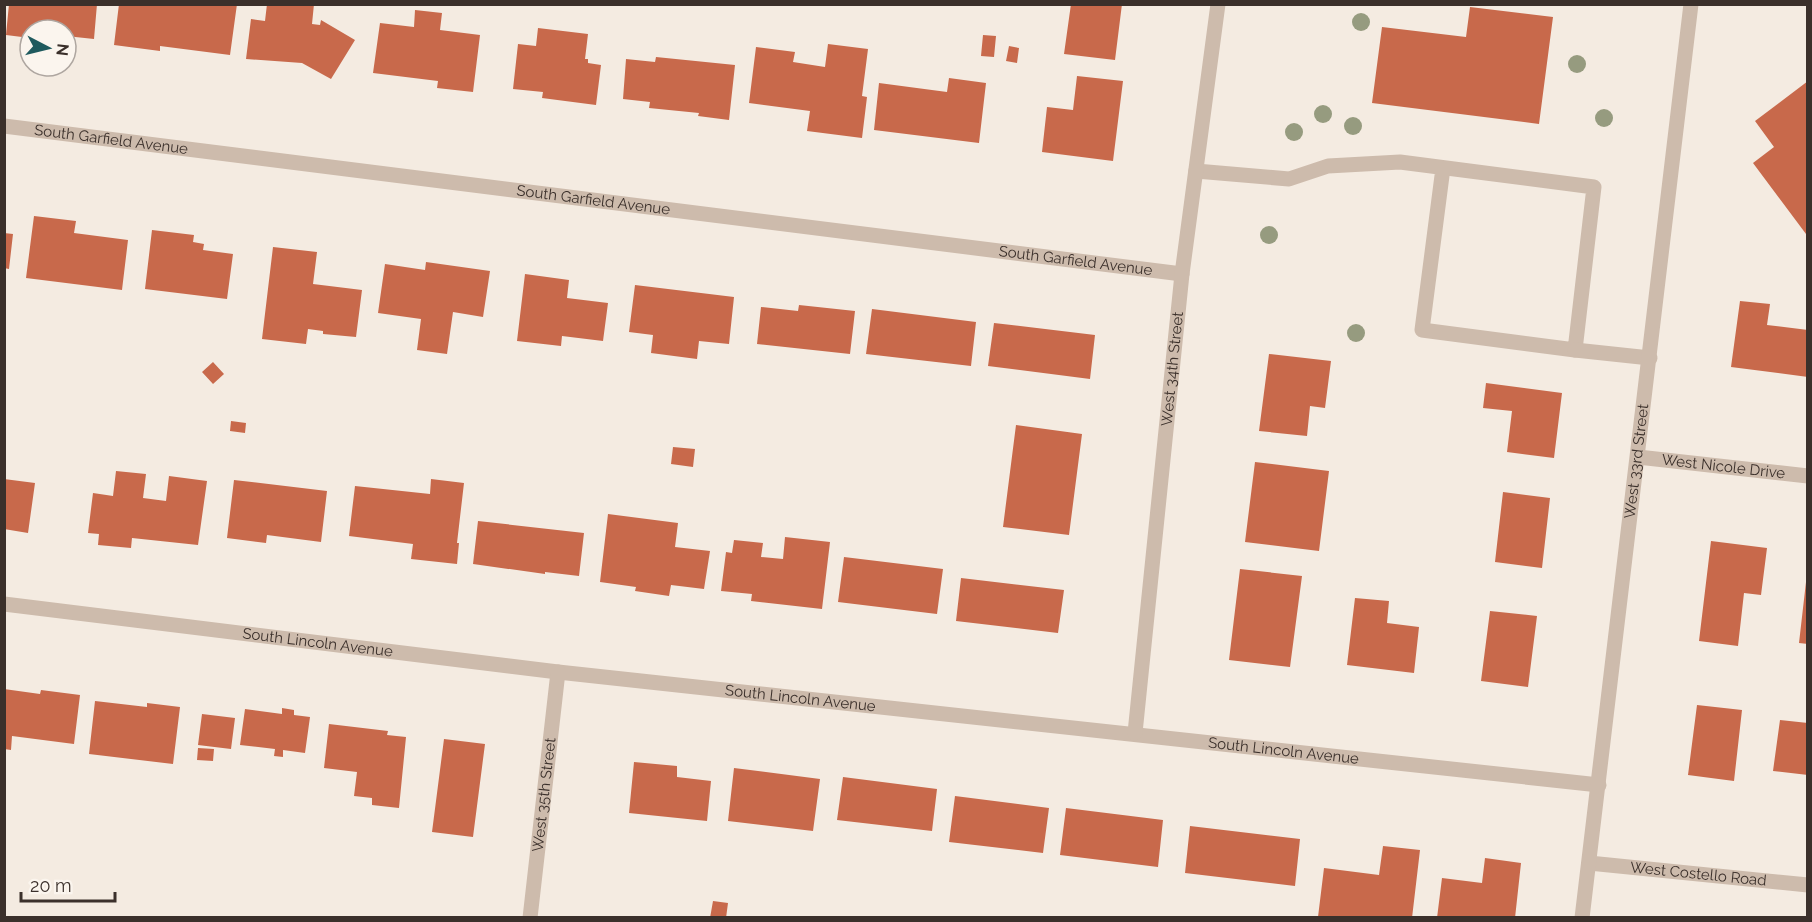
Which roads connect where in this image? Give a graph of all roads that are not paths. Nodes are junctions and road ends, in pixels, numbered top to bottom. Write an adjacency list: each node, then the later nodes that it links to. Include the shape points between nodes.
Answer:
1 (1218, 4): 5 (street, West 34th Street)
2 (1691, 4): 8 (street, West 33rd Street)
3 (4, 126): 6 (street, South Garfield Avenue)
4 (1443, 168): 5 (street, via 1400,162 1328,166 1289,179); 7 (street, via 1594,187); 7 (street, via 1422,330)
5 (1196, 171): 6 (street, West 34th Street)
6 (1182, 274): 13 (street, West 34th Street)
7 (1575, 350): 8 (street)
8 (1650, 358): 9 (street, West 33rd Street)
9 (1638, 457): 10 (street, West Nicole Drive); 14 (street, West 33rd Street)
10 (1808, 476)
11 (4, 604): 12 (street, South Lincoln Avenue)
12 (558, 672): 13 (street, South Lincoln Avenue); 17 (street, West 35th Street)
13 (1135, 733): 14 (street, South Lincoln Avenue)
14 (1599, 785): 15 (street, West 33rd Street)
15 (1588, 863): 16 (street, West Costello Road); 18 (street, West 33rd Street)
16 (1808, 885)
17 (530, 918)
18 (1582, 918)

